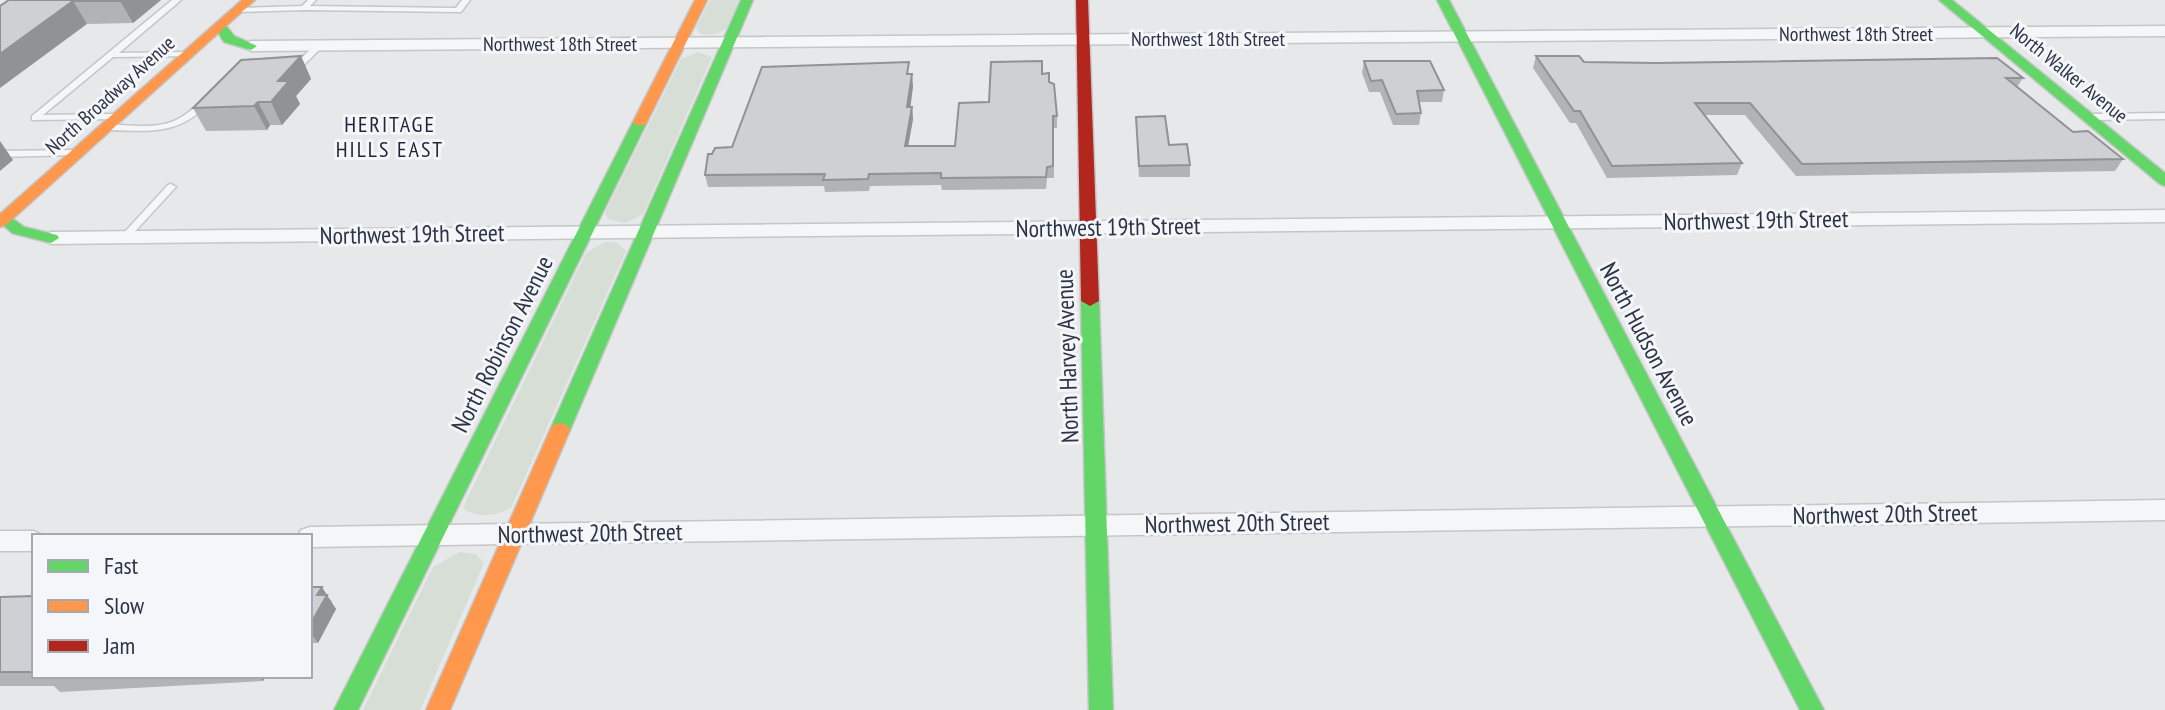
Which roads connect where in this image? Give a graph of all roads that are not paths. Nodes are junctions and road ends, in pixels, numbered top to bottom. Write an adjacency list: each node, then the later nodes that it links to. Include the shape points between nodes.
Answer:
1 (177, 0): 21 (lane)
2 (312, 0): 10 (lane)
3 (466, 0): 10 (lane, via 458,10)
4 (701, 0): 17 (street, North Robinson Avenue)
5 (747, 0): 16 (street)
6 (1082, 0): 15 (street, North Harvey Avenue)
7 (1443, 0): 14 (street, North Hudson Avenue)
8 (1945, 0): 13 (street, North Walker Avenue)
9 (243, 5): 10 (lane); 11 (street, North Broadway Avenue)
10 (304, 8)
11 (220, 26): 18 (street, via 229,39); 20 (street, North Broadway Avenue)
12 (2165, 31): 13 (street, Northwest 18th Street)
13 (1985, 33): 14 (street, Northwest 18th Street); 25 (street, North Walker Avenue)
14 (1462, 37): 15 (street, Northwest 18th Street); 33 (street, North Hudson Avenue)
15 (1084, 40): 16 (street, Northwest 18th Street); 34 (street, North Harvey Avenue)
16 (729, 43): 17 (street, Northwest 18th Street); 35 (street)
17 (679, 44): 19 (street, Northwest 18th Street); 36 (street, North Robinson Avenue)
18 (251, 46): 19 (street, Northwest 18th Street)
19 (319, 46): 22 (lane, via 297,70)
20 (188, 54): 21 (lane); 26 (street, North Broadway Avenue)
21 (112, 55): 26 (lane, via 35,118)
22 (273, 74)
23 (217, 91): 26 (lane, via 173,127)
24 (2165, 116): 25 (lane)
25 (2087, 117): 29 (street, North Walker Avenue)
26 (112, 122): 27 (street, North Broadway Avenue)
27 (77, 153): 28 (lane); 32 (street, North Broadway Avenue)
28 (0, 154)
29 (2165, 181)
30 (171, 187): 37 (lane)
31 (2165, 216): 33 (street, Northwest 19th Street)
32 (2, 220): 38 (street)
33 (1558, 222): 34 (street, Northwest 19th Street); 40 (street, North Hudson Avenue)
34 (1088, 227): 35 (street, Northwest 19th Street); 41 (street, North Harvey Avenue)
35 (647, 232): 36 (street, Northwest 19th Street); 42 (street)
36 (584, 233): 37 (street, Northwest 19th Street); 43 (street, North Robinson Avenue)
37 (125, 237): 38 (street, Northwest 19th Street)
38 (51, 238)
39 (2165, 510): 40 (street, Northwest 20th Street)
40 (1712, 517): 41 (street, Northwest 20th Street); 50 (street, North Hudson Avenue)
41 (1096, 525): 42 (street, Northwest 20th Street); 49 (street, North Harvey Avenue)
42 (515, 534): 43 (street, Northwest 20th Street); 48 (street)
43 (433, 535): 44 (street, Northwest 20th Street); 47 (street, North Robinson Avenue)
44 (312, 537)
45 (0, 541): 46 (street)
46 (32, 541)
47 (346, 710)
48 (438, 710)
49 (1101, 710)
50 (1812, 710)

